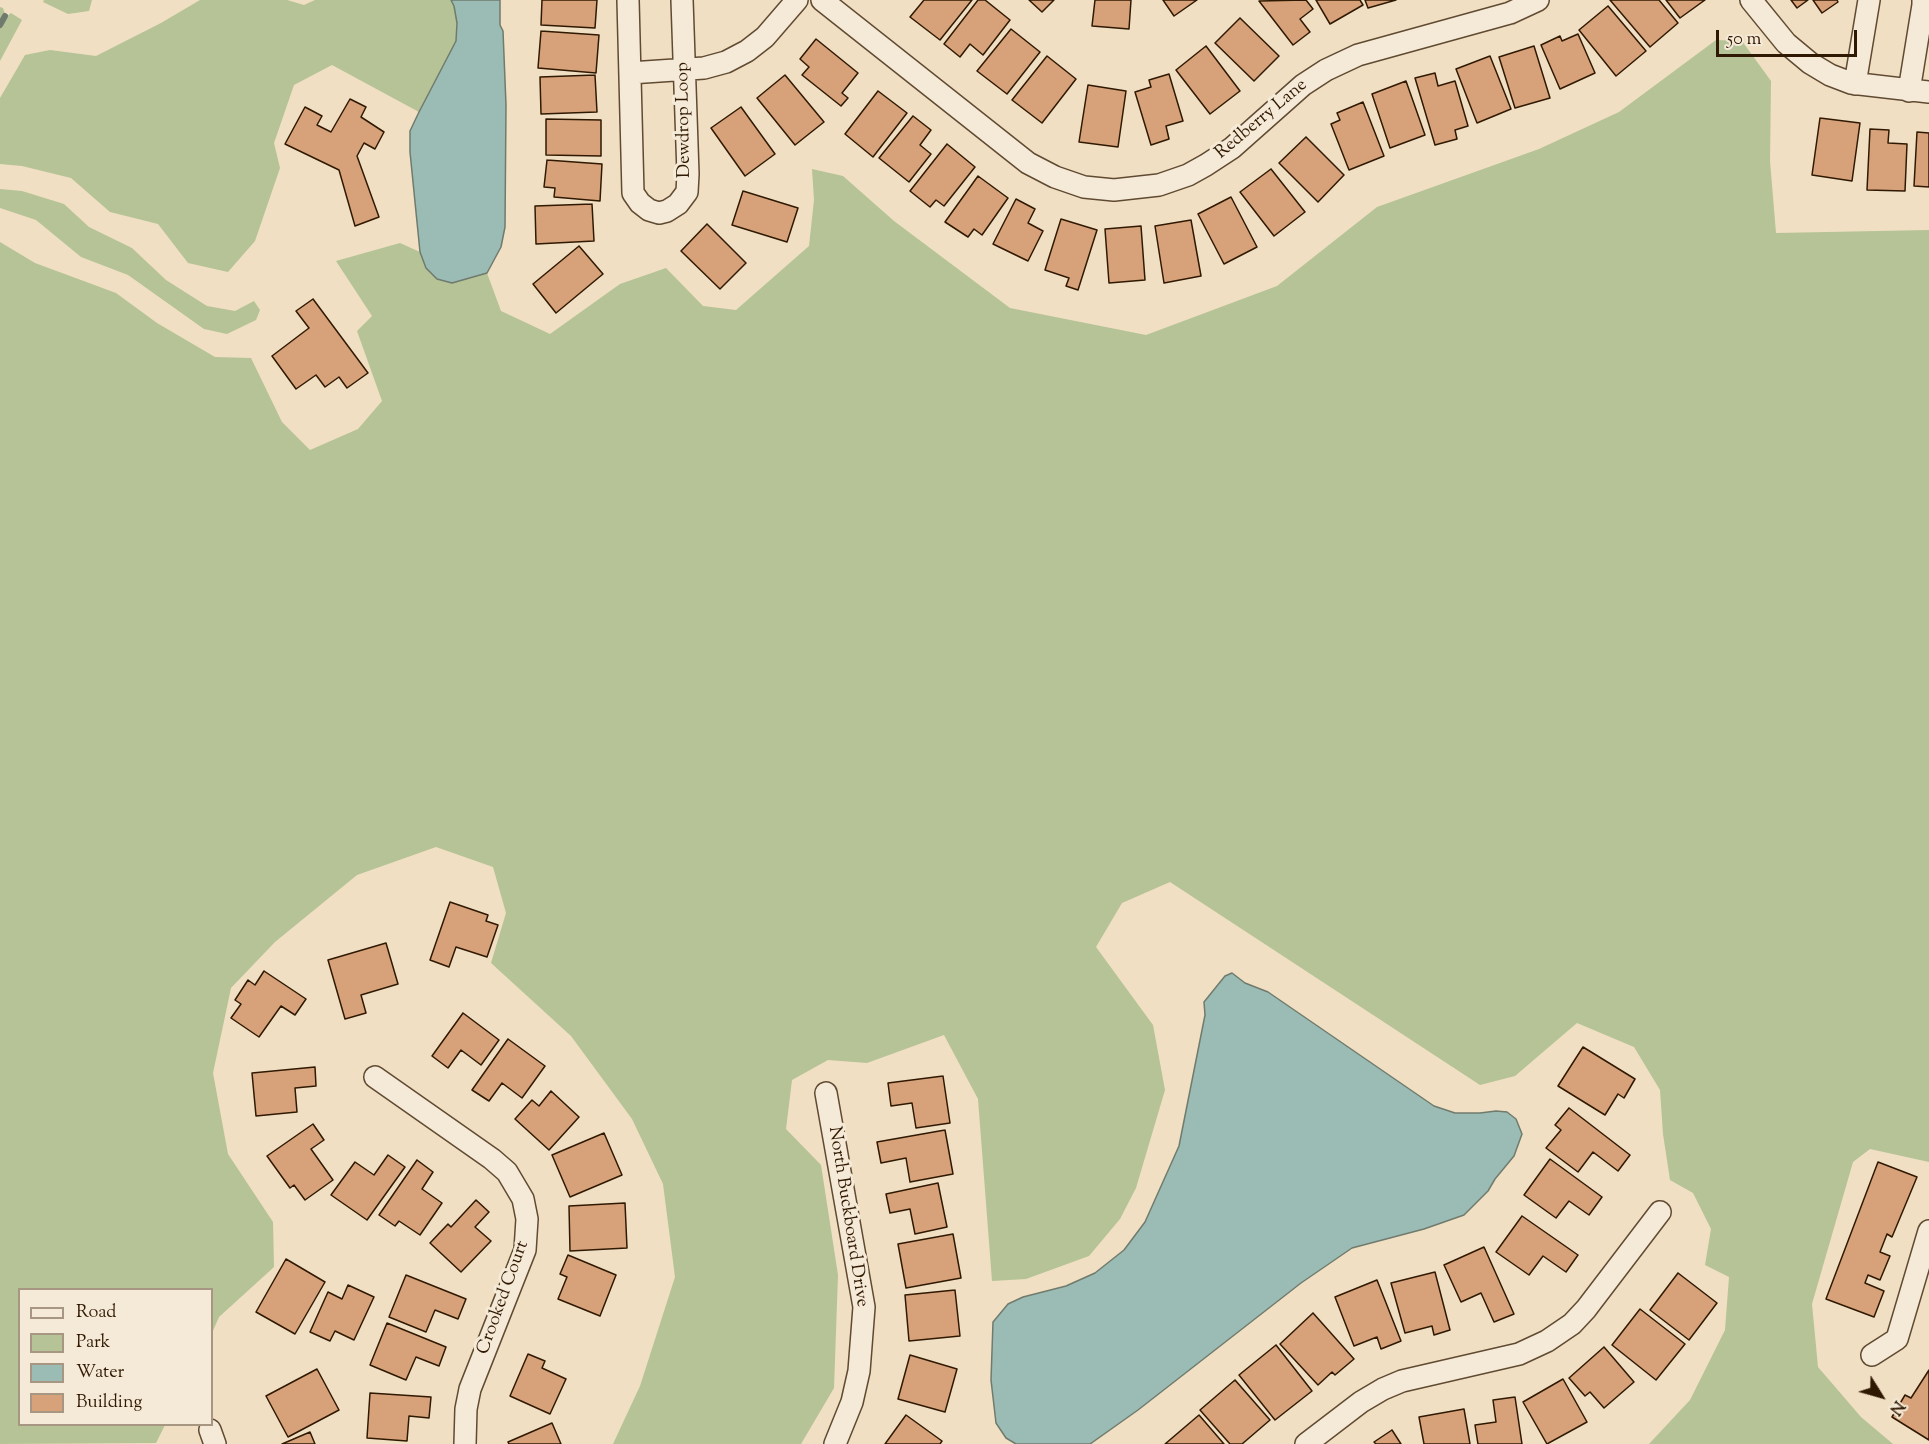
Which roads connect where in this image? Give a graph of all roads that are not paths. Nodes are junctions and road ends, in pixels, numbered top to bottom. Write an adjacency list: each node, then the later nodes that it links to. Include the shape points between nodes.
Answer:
1 (628, 0): 10 (street, Dewdrop Loop)
2 (682, 0): 9 (street, Dewdrop Loop)
3 (797, 0): 9 (street, via 765,37 747,51 726,62)
4 (822, 0): 5 (street, Redberry Lane, via 1028,163 1084,187 1114,190 1159,185 1188,175 1232,148 1303,85 1358,55 1510,13)
5 (1539, 0)
6 (1751, 0): 11 (street, via 1786,43 1810,63)
7 (1869, 0): 11 (street)
8 (1923, 0): 12 (street)
9 (684, 69): 10 (street); 10 (street, Dewdrop Loop, via 687,192 678,204 659,213 639,203 633,193)
10 (630, 73)
11 (1855, 84): 12 (street)
12 (1919, 92)
13 (375, 1077): 18 (street, Crooked Court, via 507,1172 523,1199 528,1219 525,1250 470,1389)
14 (826, 1093): 19 (street, North Buckboard Drive, via 864,1307 859,1371 852,1402)
15 (1660, 1212): 20 (street, via 1586,1309 1547,1341 1519,1354 1402,1381 1383,1389)
16 (1929, 1231): 17 (street, via 1897,1339)
17 (1872, 1356)
18 (465, 1444)
19 (835, 1444)
20 (1306, 1444)

